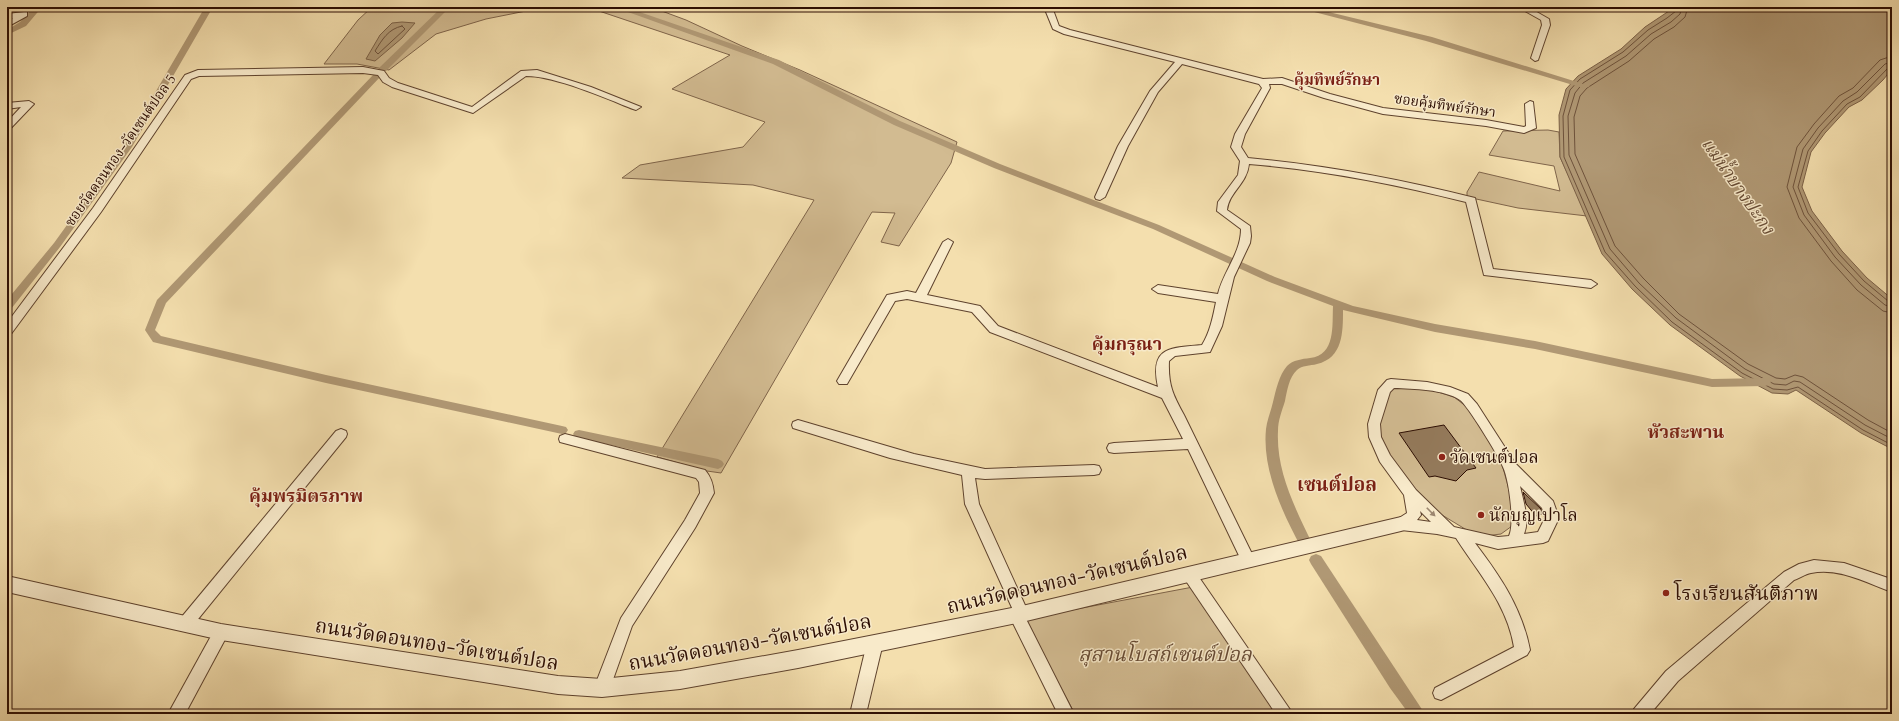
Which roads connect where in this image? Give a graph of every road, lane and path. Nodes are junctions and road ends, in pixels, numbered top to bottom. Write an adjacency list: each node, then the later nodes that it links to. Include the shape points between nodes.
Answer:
1 (1048, 7): 6 (street, via 1056,27)
2 (1522, 7): 5 (street, via 1545,19 1546,25)
3 (7, 16): 4 (street, via 24,14)
4 (7, 25)
5 (1535, 58)
6 (1180, 61): 7 (street); 13 (street, via 1154,91 1123,146)
7 (1263, 82): 8 (street, ซอยคุ้มทิพย์รักษา, via 1282,81 1303,86 1327,96 1383,111 1524,130 1531,128); 12 (street, via 1266,88 1240,134 1236,147)
8 (1530, 104)
9 (7, 106): 11 (street, via 29,104)
10 (636, 107): 19 (street, ซอยวัดดอนทอง-วัดเซนต์ปอล 5, via 588,88 524,73 473,110 395,85 386,80 381,73 363,70 228,72 188,77 97,210)
11 (7, 127)
12 (1245, 161): 15 (street, via 1358,175 1408,184 1471,200 1488,272); 18 (street, via 1242,175 1223,202 1222,211 1246,228 1247,237 1242,253 1226,283)
13 (1100, 197)
14 (948, 242): 17 (street)
15 (1591, 284)
16 (1158, 289): 18 (street)
17 (920, 297): 20 (street, via 897,295 891,298); 21 (street, via 976,309 994,329)
18 (1223, 299): 21 (street, via 1213,339 1206,348 1172,352 1163,360 1161,380)
19 (7, 331)
20 (843, 381)
21 (1166, 395): 25 (street)
22 (798, 425): 29 (street, via 890,453)
23 (341, 434): 39 (street)
24 (565, 439): 42 (street, via 700,474 706,480 707,493 690,524 626,623)
25 (1191, 444): 26 (street); 34 (street)
26 (1114, 448)
27 (1510, 467): 30 (street, via 1473,407 1464,398 1450,391 1427,386 1391,383 1384,390 1378,410 1374,424 1375,437 1385,458); 33 (street, via 1519,513 1518,530); 33 (street, via 1548,505 1552,518 1543,537)
28 (1094, 470): 29 (street, via 985,474)
29 (968, 472): 38 (street, via 972,504)
30 (1411, 494): 31 (street, via 1414,515); 32 (street, one-way to 32)
31 (1401, 524): 32 (street); 34 (street, ถนนวัดดอนทอง-วัดเซนต์ปอล)
32 (1456, 534): 33 (street, via 1498,543); 43 (street, via 1514,614 1521,634 1522,650)
33 (1514, 541)
34 (1248, 560): 35 (street, ถนนวัดดอนทอง-วัดเซนต์ปอล)
35 (1189, 574): 38 (street, ถนนวัดดอนทอง-วัดเซนต์ปอล); 47 (street)
36 (7, 584): 39 (street, ถนนวัดดอนทอง-วัดเซนต์ปอล)
37 (1892, 586): 48 (street, via 1829,566 1814,566 1789,576 1672,676)
38 (1019, 614): 41 (street, ถนนวัดดอนทอง-วัดเซนต์ปอล); 46 (street)
39 (184, 624): 40 (street, ถนนวัดดอนทอง-วัดเซนต์ปอล)
40 (220, 632): 42 (street, ถนนวัดดอนทอง-วัดเซนต์ปอล, via 558,685); 44 (street)
41 (875, 643): 42 (street, ถนนวัดดอนทอง-วัดเซนต์ปอล, via 680,680); 45 (street)
42 (602, 688)
43 (1441, 693)
44 (176, 714)
45 (858, 714)
46 (1066, 714)
47 (1286, 714)
48 (1640, 714)

